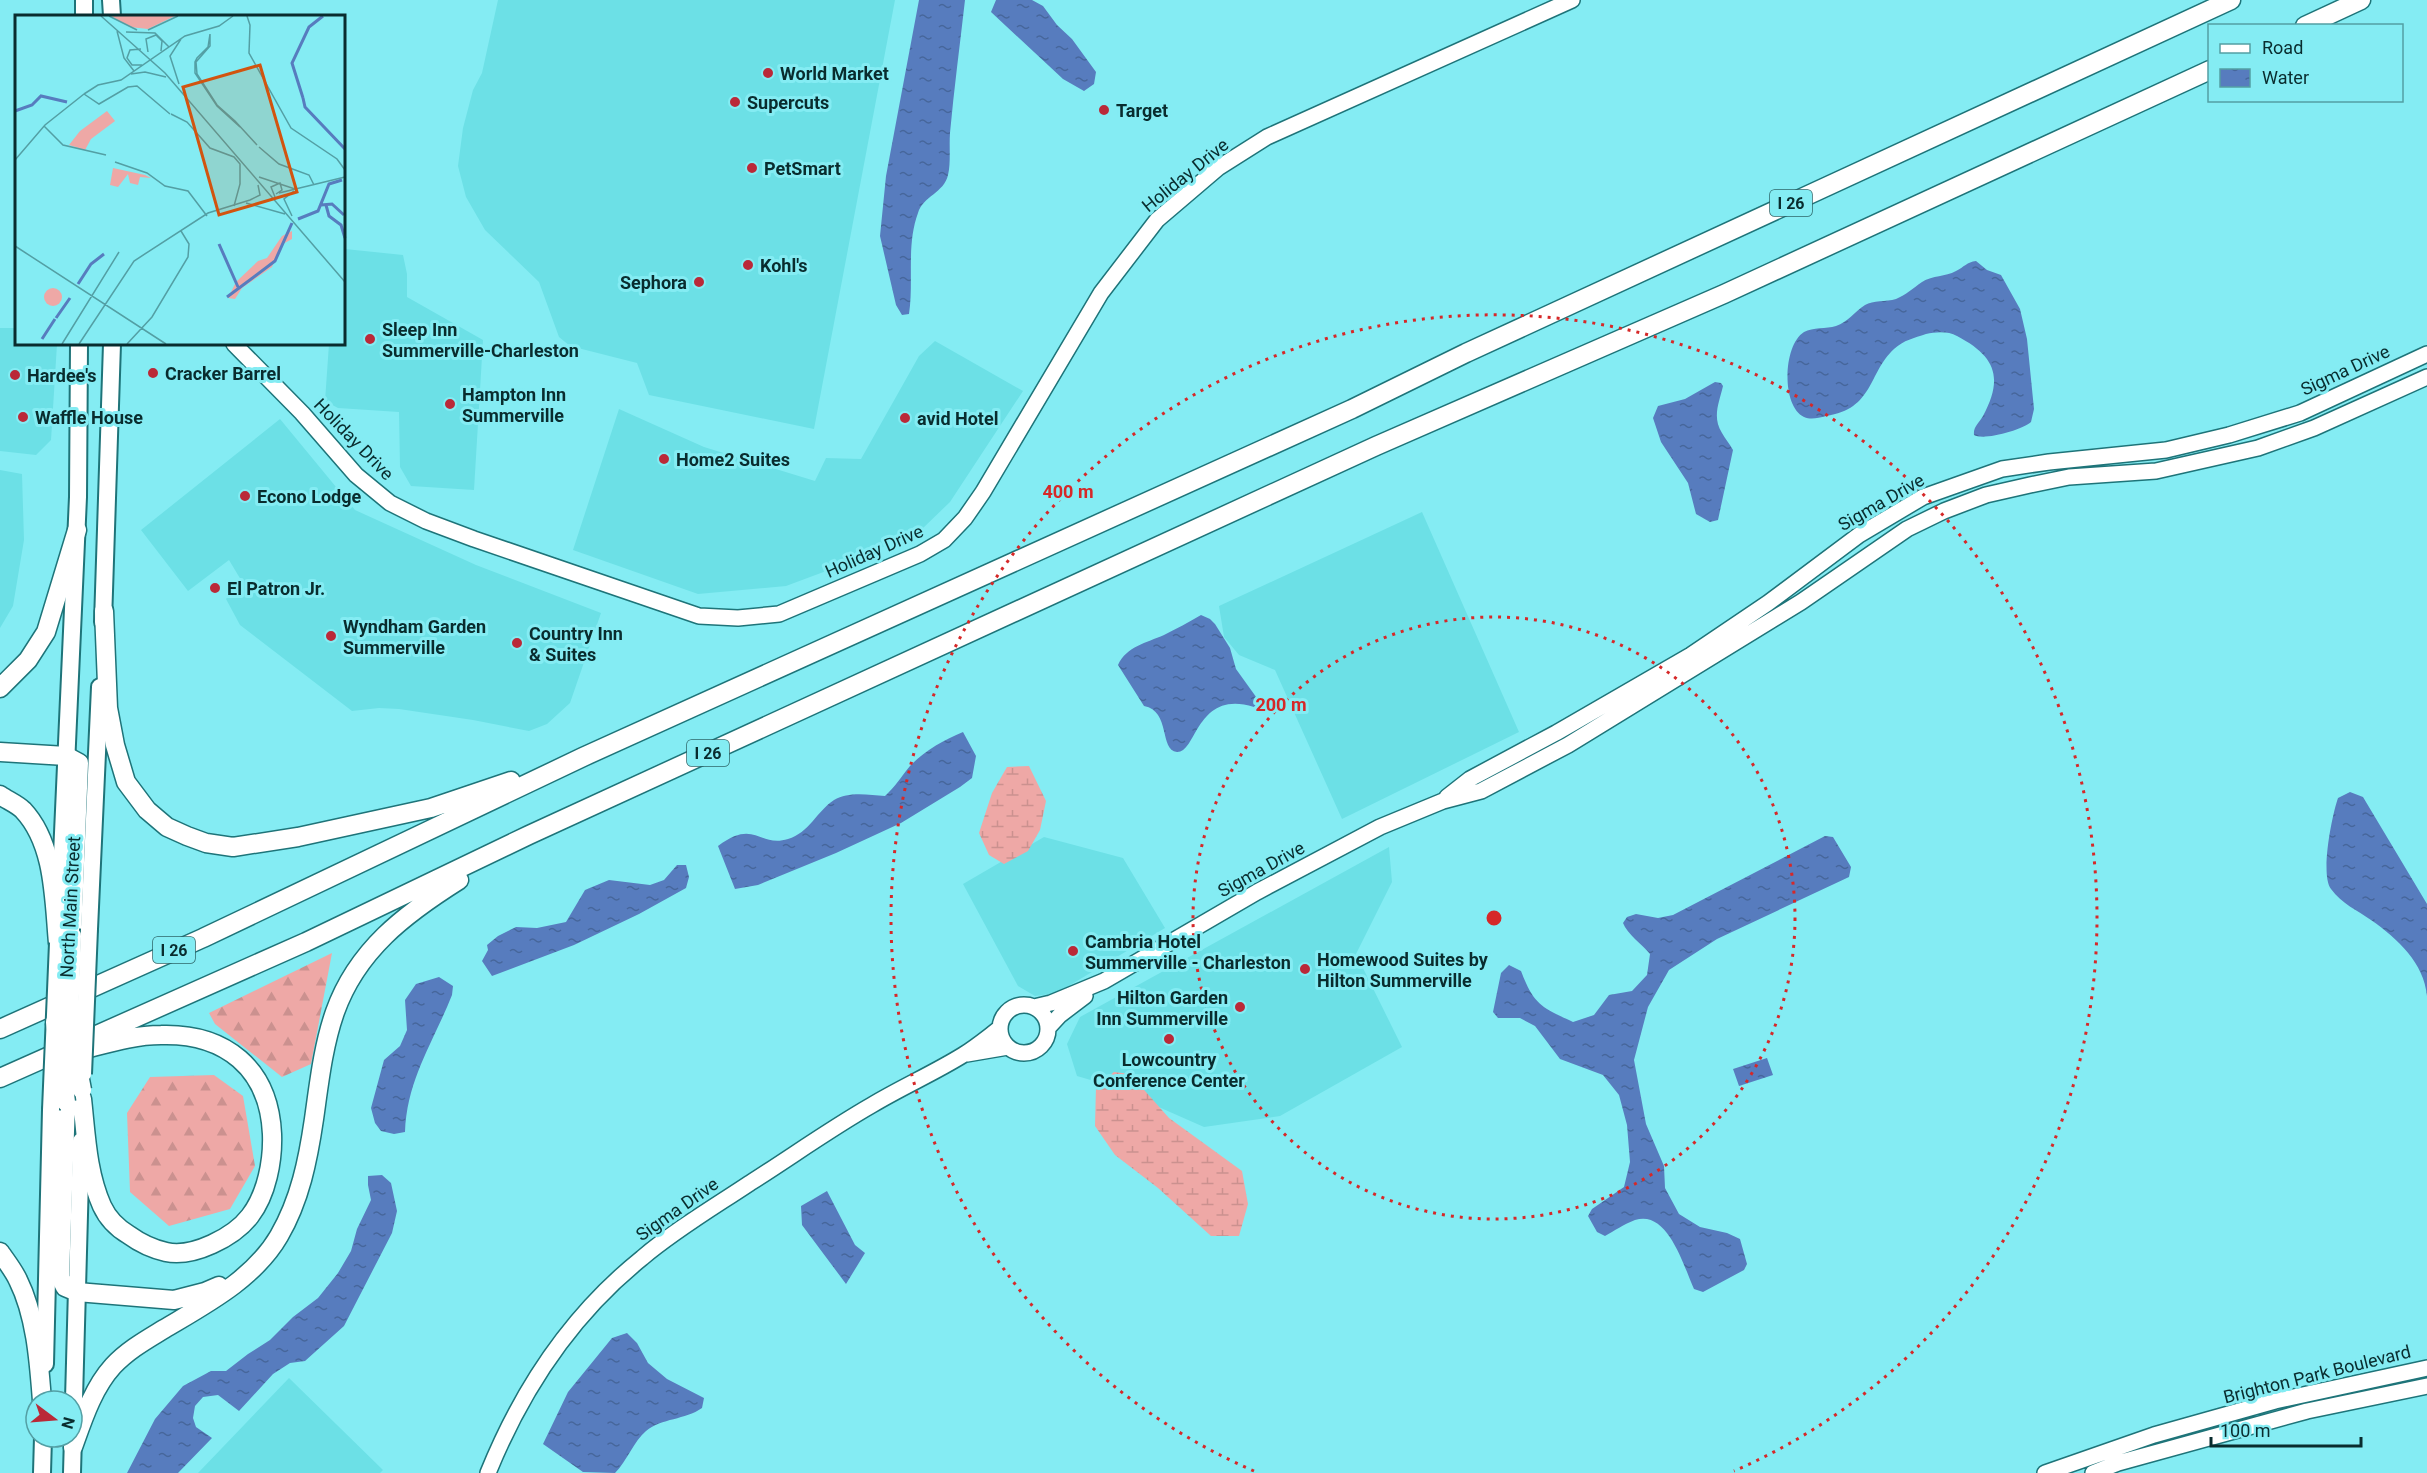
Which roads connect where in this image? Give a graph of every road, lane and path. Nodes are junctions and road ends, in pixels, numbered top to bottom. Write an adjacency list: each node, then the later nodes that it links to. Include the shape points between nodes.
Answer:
1 (111, 0): 5 (main road)
2 (1572, 0): 10 (street, Holiday Drive, via 1267,137 1218,168 1157,220 1101,293 982,492 944,540 779,614 699,616 417,517 390,503 356,475)
3 (2231, 0): 22 (highway, I 26, via 1352,409)
4 (2361, 0): 6 (highway)
5 (112, 15)
6 (2310, 24)
7 (2208, 71): 25 (highway, I 26, via 1724,294 1365,451)
8 (79, 345): 15 (main road)
9 (112, 345): 17 (main road, North Main Street)
10 (235, 345)
11 (2427, 354): 13 (street, Sigma Drive, via 2300,413 2229,435 2166,450)
12 (2427, 376): 14 (street, Sigma Drive, via 2314,428 2258,448 2156,471)
13 (2088, 458): 14 (street); 16 (street, Sigma Drive, via 2002,469 1923,497 1859,535)
14 (2088, 476): 18 (street, Sigma Drive, via 1986,495 1944,511 1887,542)
15 (76, 530): 19 (highway, via 46,632 28,660); 21 (main road)
16 (1768, 603): 18 (street); 24 (street, Sigma Drive, via 1691,655 1470,779)
17 (104, 611): 22 (highway, via 108,708 126,782 147,810 167,827 206,843 233,847 298,837 430,808); 26 (main road, North Main Street)
18 (1779, 616): 24 (street, Sigma Drive, via 1568,745 1481,791)
19 (0, 688)
20 (0, 752): 21 (highway)
21 (66, 756): 26 (highway, via 79,763)
22 (584, 757): 28 (highway, I 26)
23 (0, 795): 26 (highway, via 23,811 43,841 54,889)
24 (1443, 801): 27 (street, Sigma Drive, via 1380,827 1319,859)
25 (529, 835): 37 (highway, I 26, via 306,942); 41 (highway, via 416,907 378,941 360,964 334,1014 298,1195 279,1237)
26 (73, 936): 31 (main road, North Main Street, bridge); 39 (highway, bridge)
27 (1104, 981): 29 (street, Sigma Drive, via 1051,1004); 33 (street, Sigma Drive, via 1060,1014)
28 (100, 984): 30 (highway); 34 (highway, I 26)
29 (1034, 1007): 32 (street, via 1011,1009); 33 (street, via 1044,1015)
30 (0, 1015)
31 (55, 1022): 39 (highway, bridge)
32 (1000, 1028): 35 (street); 36 (street, Sigma Drive)
33 (1048, 1028): 35 (street, via 1044,1042 1033,1051 1020,1053)
34 (0, 1029)
35 (1008, 1047): 36 (street, Sigma Drive)
36 (964, 1055): 53 (street, Sigma Drive, via 873,1104 642,1258 593,1303 554,1350 526,1391)
37 (40, 1059): 38 (highway, I 26); 39 (highway, via 126,1038 160,1035 209,1041 233,1052 262,1089 271,1119 273,1148 267,1181 251,1215 227,1238 197,1250 168,1253 140,1242 115,1226 102,1206)
38 (0, 1078)
39 (70, 1100): 42 (highway, via 60,1277 66,1287); 46 (main road)
40 (0, 1252): 45 (highway, via 19,1280 30,1318)
41 (248, 1274): 42 (highway, via 205,1293 174,1300); 48 (highway, via 216,1298 130,1349 111,1367)
42 (77, 1292): 47 (main road)
43 (2427, 1368): 54 (street, Brighton Park Boulevard, via 2275,1401 2154,1435)
44 (2427, 1386): 55 (street, Brighton Park Boulevard, via 2307,1411)
45 (42, 1389)
46 (44, 1389)
47 (74, 1389)
48 (84, 1415)
49 (43, 1449): 51 (main road)
50 (73, 1449): 52 (main road)
51 (42, 1473)
52 (72, 1473)
53 (488, 1473)
54 (2045, 1473)
55 (2092, 1473)

